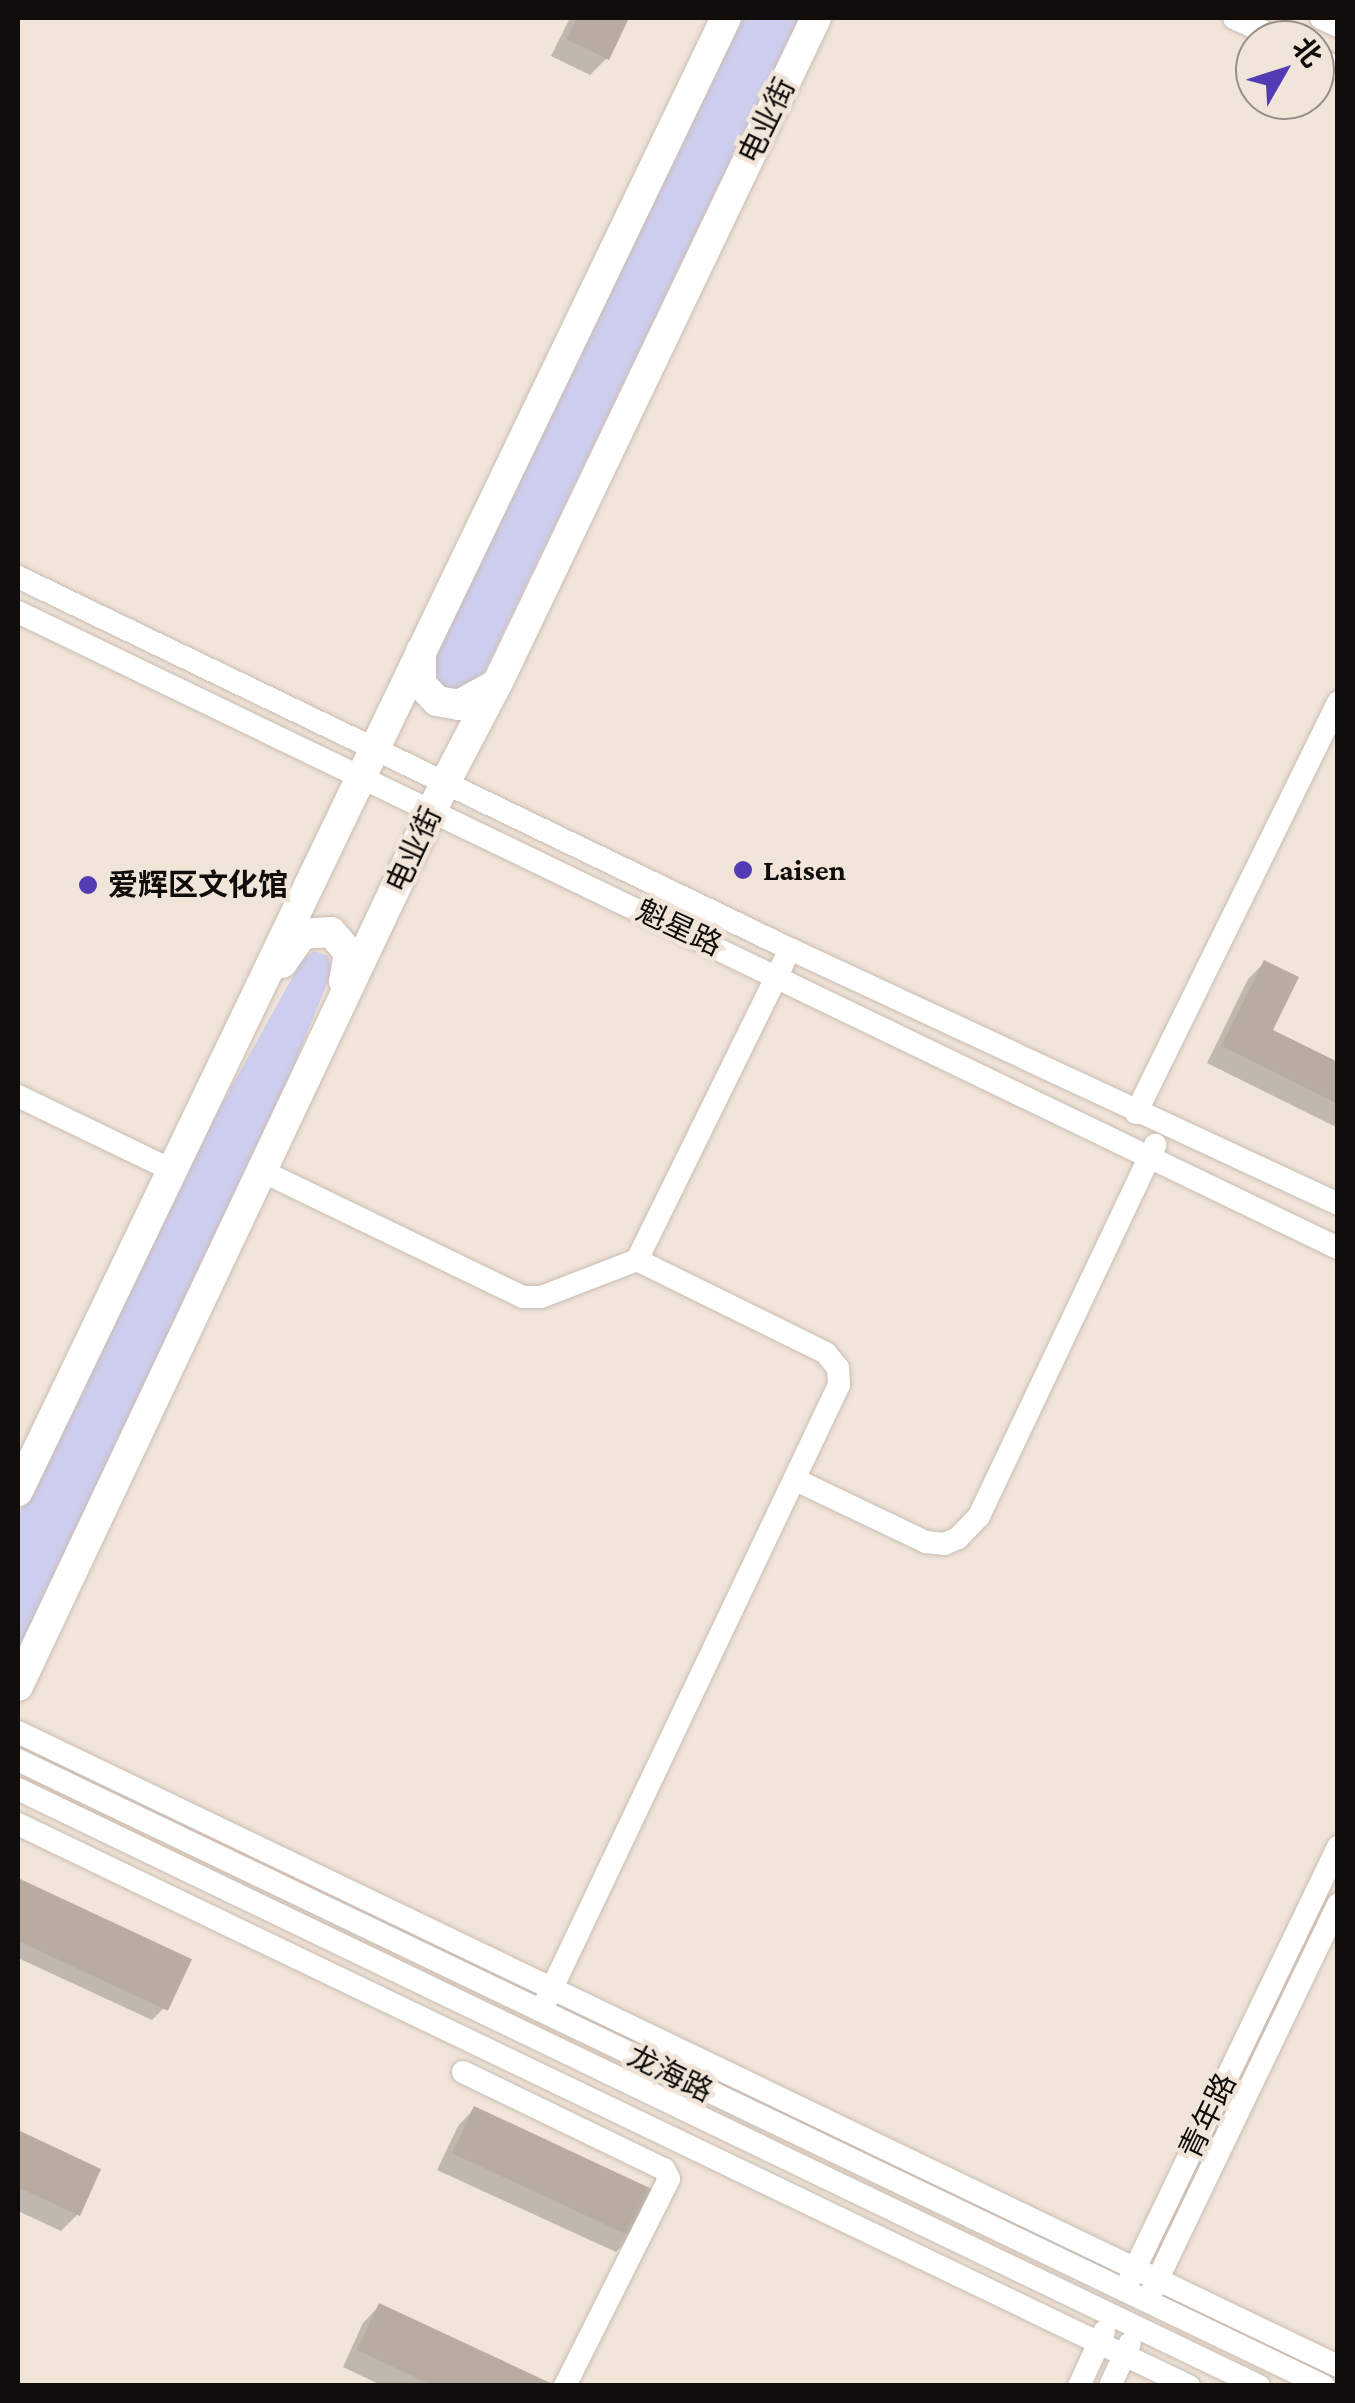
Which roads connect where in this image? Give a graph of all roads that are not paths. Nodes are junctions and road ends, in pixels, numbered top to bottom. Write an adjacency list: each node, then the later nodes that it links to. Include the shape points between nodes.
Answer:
1 (726, 18): 7 (main road)
2 (816, 18): 8 (main road, 电业街)
3 (1320, 18): 4 (street)
4 (1338, 26)
5 (18, 577): 10 (street, 魁星路)
6 (18, 612): 11 (street, 魁星路)
7 (424, 639): 8 (main road, via 418,672 436,701 470,702); 10 (main road)
8 (498, 682): 12 (main road, 电业街)
9 (1338, 702): 19 (street)
10 (372, 745): 11 (main road); 12 (street, 魁星路)
11 (358, 776): 13 (street, 魁星路); 16 (main road)
12 (446, 781): 13 (main road, 电业街); 14 (street, 魁星路)
13 (432, 811): 15 (street, 魁星路); 17 (main road, 电业街)
14 (790, 949): 15 (street); 19 (street, 魁星路)
15 (777, 975): 21 (street, 魁星路); 26 (street)
16 (223, 1058): 17 (main road, via 257,1014 295,940 312,930 331,932 346,944 350,963); 22 (main road)
17 (300, 1090): 23 (main road, 电业街)
18 (18, 1096): 22 (street)
19 (1136, 1113): 20 (street, 魁星路)
20 (1166, 1124): 21 (street); 24 (street, 魁星路)
21 (1150, 1156): 25 (street, 魁星路); 27 (street, via 979,1516 958,1538 926,1542)
22 (170, 1169): 28 (main road)
23 (262, 1171): 26 (street, via 524,1296 541,1297); 29 (main road, 电业街)
24 (1338, 1204)
25 (1338, 1248)
26 (638, 1260): 27 (street, via 826,1353 838,1368 839,1385)
27 (798, 1480): 36 (street)
28 (18, 1490)
29 (18, 1686)
30 (18, 1732): 36 (street)
31 (18, 1760): 37 (street, 龙海路)
32 (18, 1789): 37 (street, 龙海路)
33 (18, 1824): 45 (street)
34 (1338, 1846): 39 (street, 青年路)
35 (1338, 1904): 40 (street, 青年路)
36 (552, 1990): 37 (street); 39 (street)
37 (535, 2022): 41 (street, 龙海路); 43 (street, 龙海路)
38 (463, 2072): 48 (street, via 664,2170 669,2179)
39 (1135, 2268): 40 (street); 41 (street, 青年路)
40 (1158, 2279): 42 (street, 青年路); 47 (street)
41 (1124, 2292): 42 (street, 龙海路); 43 (street, 青年路)
42 (1148, 2301): 44 (street, 青年路); 53 (street, 龙海路)
43 (1112, 2315): 44 (street, 龙海路); 45 (street, 青年路)
44 (1137, 2327): 46 (street, 青年路); 52 (street, 龙海路)
45 (1100, 2343): 46 (street); 49 (street, 青年路)
46 (1125, 2355): 50 (street, 青年路); 51 (street)
47 (1338, 2366)
48 (564, 2386)
49 (1079, 2386)
50 (1110, 2386)
51 (1189, 2386)
52 (1259, 2386)
53 (1324, 2386)

